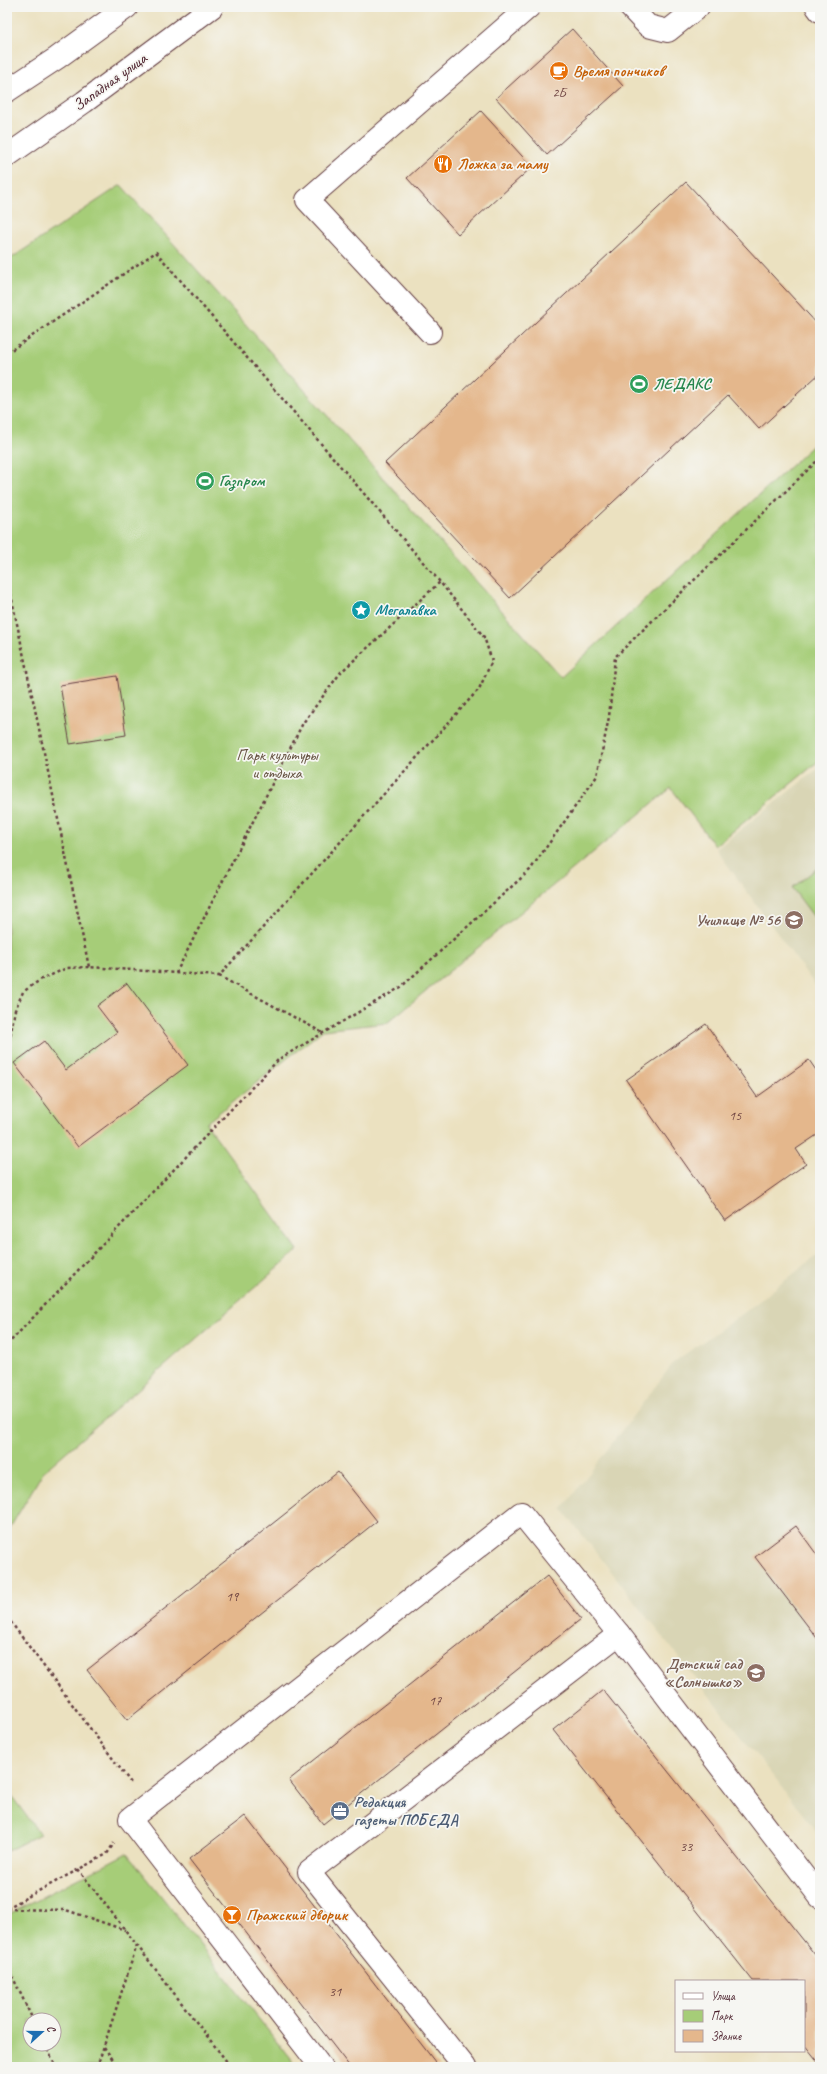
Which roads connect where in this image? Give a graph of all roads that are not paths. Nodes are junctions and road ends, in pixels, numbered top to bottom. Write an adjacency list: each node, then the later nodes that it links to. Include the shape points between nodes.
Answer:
1 (127, 7): 8 (main road)
2 (212, 7): 9 (main road, Западная улица)
3 (529, 7): 10 (main road, via 307,200)
4 (630, 7): 5 (main road, via 648,26 668,31)
5 (698, 7)
6 (816, 7): 7 (main road)
7 (820, 11)
8 (7, 91)
9 (7, 156)
10 (430, 332)
11 (619, 1634): 12 (main road); 13 (main road, via 521,1513 130,1819); 14 (main road, via 309,1872)
12 (820, 1897)
13 (321, 2067)
14 (465, 2067)

